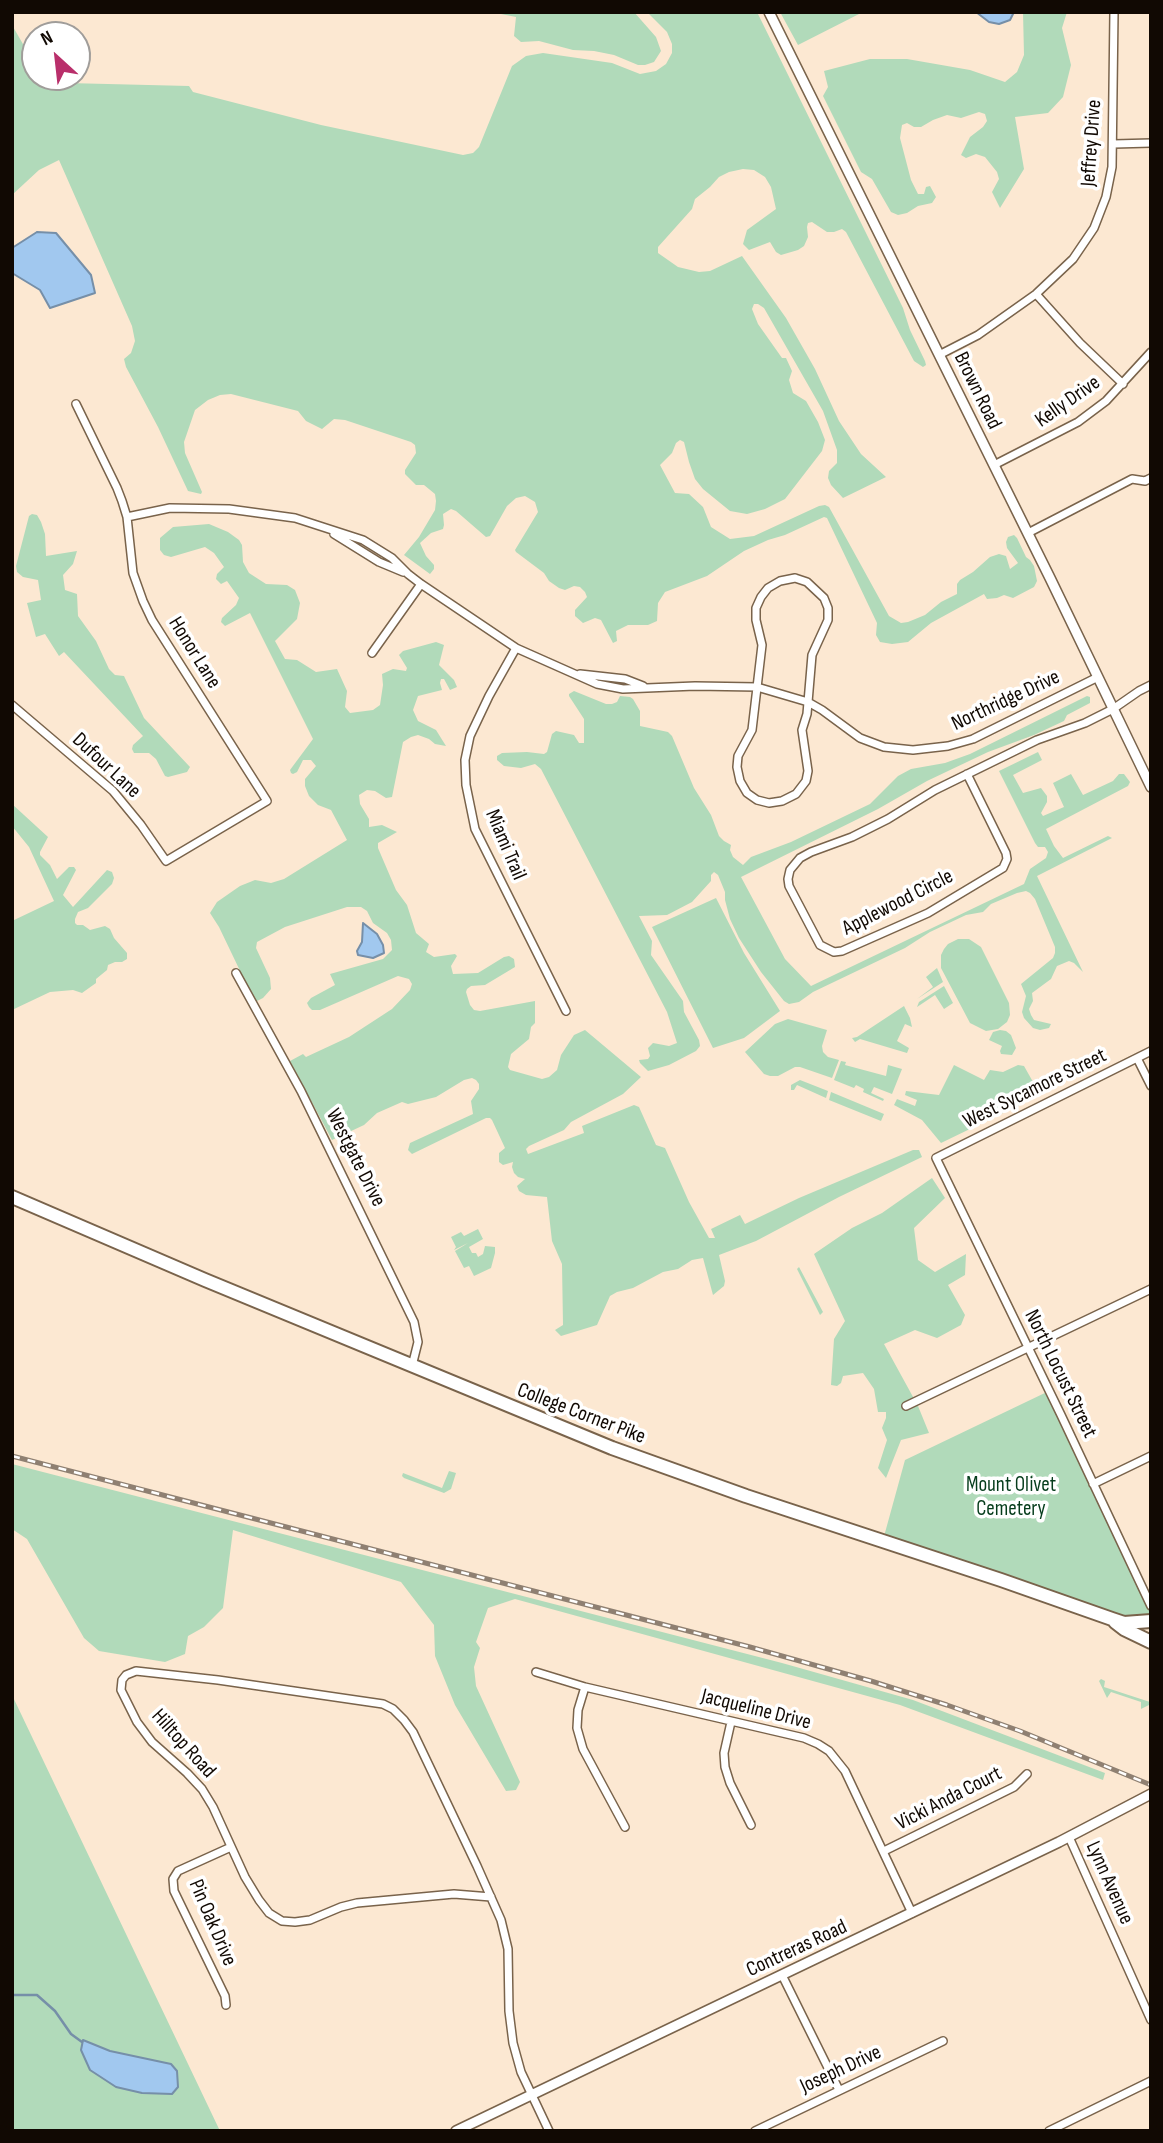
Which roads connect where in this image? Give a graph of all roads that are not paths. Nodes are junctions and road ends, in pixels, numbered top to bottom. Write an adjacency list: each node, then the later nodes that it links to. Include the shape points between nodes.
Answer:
1 (769, 12): 7 (street, Brown Road)
2 (1114, 12): 4 (street, Jeffrey Drive)
3 (1151, 143): 4 (street)
4 (1114, 144): 5 (street, Jeffrey Drive, via 1106,197 1094,228 1073,259)
5 (1036, 295): 7 (street, Jeffrey Drive, via 978,335); 8 (street)
6 (1151, 352): 8 (street, Kelly Drive)
7 (939, 355): 10 (street, Brown Road)
8 (1123, 384): 10 (street, Kelly Drive, via 1078,422)
9 (76, 404): 12 (street, Honor Lane)
10 (994, 465): 13 (street, Brown Road)
11 (1151, 478): 13 (street, via 1132,479)
12 (127, 517): 14 (street, Northridge Drive, via 170,508 229,509 295,518 363,540); 25 (street, Honor Lane, via 133,573 152,620 267,801)
13 (1028, 533): 17 (street, Brown Road)
14 (421, 584): 15 (street, Northridge Drive); 16 (street)
15 (516, 648): 19 (street, Northridge Drive, via 597,684 623,689); 27 (street, Miami Trail, via 470,736 466,785 475,828)
16 (372, 653)
17 (1098, 677): 20 (street, Northridge Drive, via 973,739 913,750 884,747 860,737); 22 (street, Brown Road)
18 (1151, 685): 22 (street, Applewood Circle)
19 (757, 687): 20 (street, Northridge Drive); 20 (street, via 752,730 737,767 747,793 757,800 782,802 806,781 802,730); 20 (street, via 762,645 756,608 761,597 780,581 807,582 824,597 828,608 828,620 812,655)
20 (808, 702)
21 (12, 705): 25 (street, Dufour Lane, via 113,791)
22 (1113, 709): 23 (street, Applewood Circle); 24 (street, Brown Road)
23 (967, 774): 23 (street, Applewood Circle, via 793,864 789,886 820,945 842,951 888,932 1003,868 1006,852)
24 (1151, 787)
25 (166, 861)
26 (236, 973): 35 (street, Westgate Drive, via 301,1091 414,1322 418,1342)
27 (566, 1011)
28 (1151, 1051): 29 (street, West Sycamore Street)
29 (1137, 1058): 30 (street); 31 (street, West Sycamore Street)
30 (1151, 1086)
31 (936, 1158): 34 (street, North Locust Street)
32 (12, 1197): 35 (highway, College Corner Pike)
33 (1151, 1289): 34 (street)
34 (1028, 1348): 36 (street); 38 (street, North Locust Street)
35 (412, 1366): 40 (highway, College Corner Pike, via 736,1493)
36 (906, 1406)
37 (1151, 1456): 38 (street)
38 (1093, 1484): 39 (street, North Locust Street)
39 (1151, 1606)
40 (1112, 1619): 41 (highway, College Corner Pike); 42 (highway)
41 (1151, 1621)
42 (1151, 1642)
43 (536, 1672): 44 (street, Jacqueline Drive)
44 (585, 1687): 45 (street, Jacqueline Drive); 49 (street, via 577,1728 583,1749)
45 (731, 1721): 48 (street, via 725,1767); 52 (street, Jacqueline Drive, via 804,1738 829,1751 845,1771)
46 (1027, 1774): 52 (street, Vicki Anda Court, via 1014,1787)
47 (1151, 1794): 50 (street, Contreras Road)
48 (751, 1825)
49 (625, 1827)
50 (1069, 1837): 54 (street, Contreras Road); 57 (street, Lynn Avenue)
51 (231, 1847): 53 (street, Hilltop Road, via 259,1900 282,1921 310,1920 357,1903 454,1894); 53 (street, Hilltop Road, via 202,1789 137,1722 121,1690 126,1675 136,1671 205,1678 393,1709 413,1732); 56 (street, Pin Oak Drive, via 178,1871 173,1879 174,1891)
52 (884, 1851): 54 (street, Jacqueline Drive)
53 (491, 1897): 61 (street, Hilltop Road, via 508,1949 513,2043)
54 (912, 1913): 55 (street, Contreras Road)
55 (782, 1975): 60 (street); 61 (street, Contreras Road)
56 (226, 2005)
57 (1151, 2020)
58 (943, 2041): 60 (street, Joseph Drive)
59 (1151, 2081): 65 (street)
60 (838, 2090): 64 (street, Joseph Drive)
61 (532, 2095): 62 (street, Contreras Road); 63 (street, Hilltop Road)
62 (456, 2131)
63 (549, 2131)
64 (754, 2131)
65 (1049, 2131)

